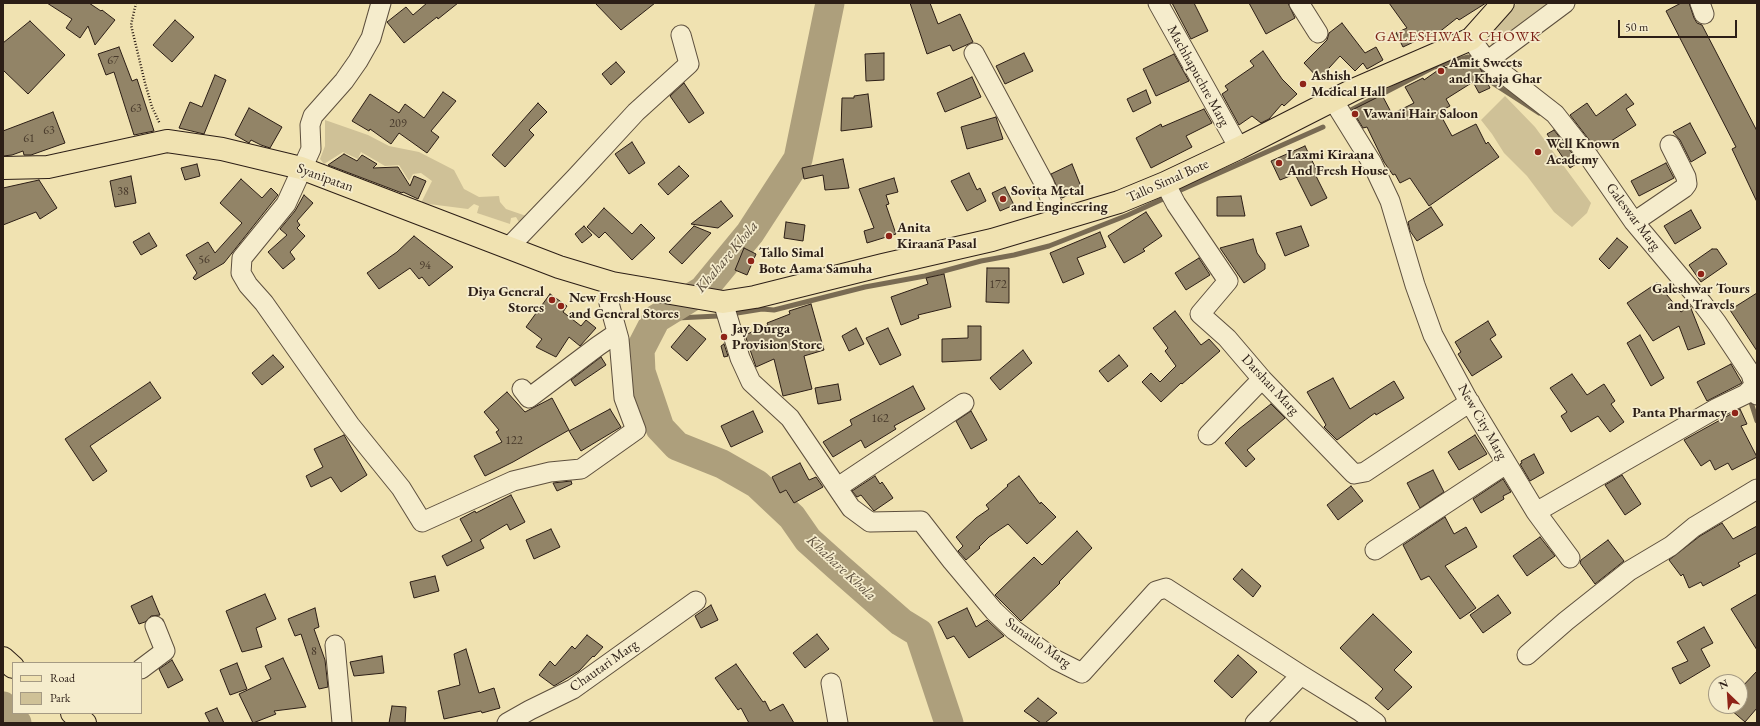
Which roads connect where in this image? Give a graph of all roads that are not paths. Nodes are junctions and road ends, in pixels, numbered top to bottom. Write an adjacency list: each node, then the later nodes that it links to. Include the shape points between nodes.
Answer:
1 (381, 3): 15 (street, via 371,38 358,61 313,116 310,125 311,149)
2 (1158, 3): 13 (street, Machhapuchre Marg)
3 (1299, 3): 6 (street)
4 (1503, 3): 8 (main road, Tallo Simal Bote)
5 (1566, 3): 10 (street)
6 (1318, 33)
7 (681, 35): 19 (street, via 689,64 636,112)
8 (1471, 39): 10 (street, Galeswar Marg); 11 (main road, Tallo Simal Bote)
9 (974, 53): 17 (street, via 1044,183)
10 (1487, 61): 18 (street, Galeswar Marg, via 1555,114 1589,157)
11 (1334, 100): 13 (main road, Tallo Simal Bote); 27 (street, New City Marg, via 1372,163 1390,201 1433,335)
12 (1670, 145): 18 (street, via 1687,184)
13 (1239, 148): 16 (main road, Tallo Simal Bote)
14 (3, 168): 15 (main road, Syanipatan, via 48,167 168,141 222,149)
15 (301, 168): 19 (main road, Syanipatan); 23 (street, via 286,204 242,258 241,273 350,425 401,488 422,522 513,481 550,472 581,469 636,430 624,398)
16 (1165, 183): 17 (main road, Tallo Simal Bote, via 1119,202); 24 (street, Darshan Marg, via 1176,204 1228,281 1200,314 1227,338)
17 (1059, 221): 22 (main road, Tallo Simal Bote, via 992,240 883,264 755,297)
18 (1634, 222): 25 (street, Galeswar Marg, via 1702,302)
19 (509, 247): 20 (main road, Syanipatan, via 559,267)
20 (612, 283): 21 (main road, Syanipatan); 23 (street, via 609,303)
21 (636, 287): 22 (main road, Tallo Simal Bote)
22 (715, 300): 31 (street, Sunaulo Marg, via 751,382 790,418)
23 (617, 333): 26 (street, via 529,398)
24 (1262, 380): 27 (street, Darshan Marg, via 1354,474 1365,472); 29 (street)
25 (1755, 382): 33 (street, via 1746,394 1717,408)
26 (522, 388)
27 (1470, 402): 30 (street, New City Marg)
28 (964, 404): 31 (street)
29 (1208, 435)
30 (1506, 464): 33 (street, New City Marg); 34 (street)
31 (838, 487): 43 (street, Sunaulo Marg, via 851,508 870,522 921,521 994,611 1056,660 1082,673 1156,591 1166,588)
32 (1757, 489): 39 (street, via 1629,571)
33 (1536, 512): 35 (street, New City Marg)
34 (1375, 550)
35 (1570, 558)
36 (696, 601): 45 (street, Chautari Marg)
37 (155, 626): 42 (street, via 165,651)
38 (335, 645): 46 (street)
39 (1527, 655)
40 (3, 658): 41 (main road)
41 (12, 666)
42 (142, 668)
43 (1301, 675): 49 (street); 50 (street, Sunaulo Marg)
44 (831, 683): 48 (street)
45 (533, 716): 47 (street, Chautari Marg)
46 (342, 723)
47 (507, 723)
48 (838, 723)
49 (1255, 723)
50 (1376, 723)

